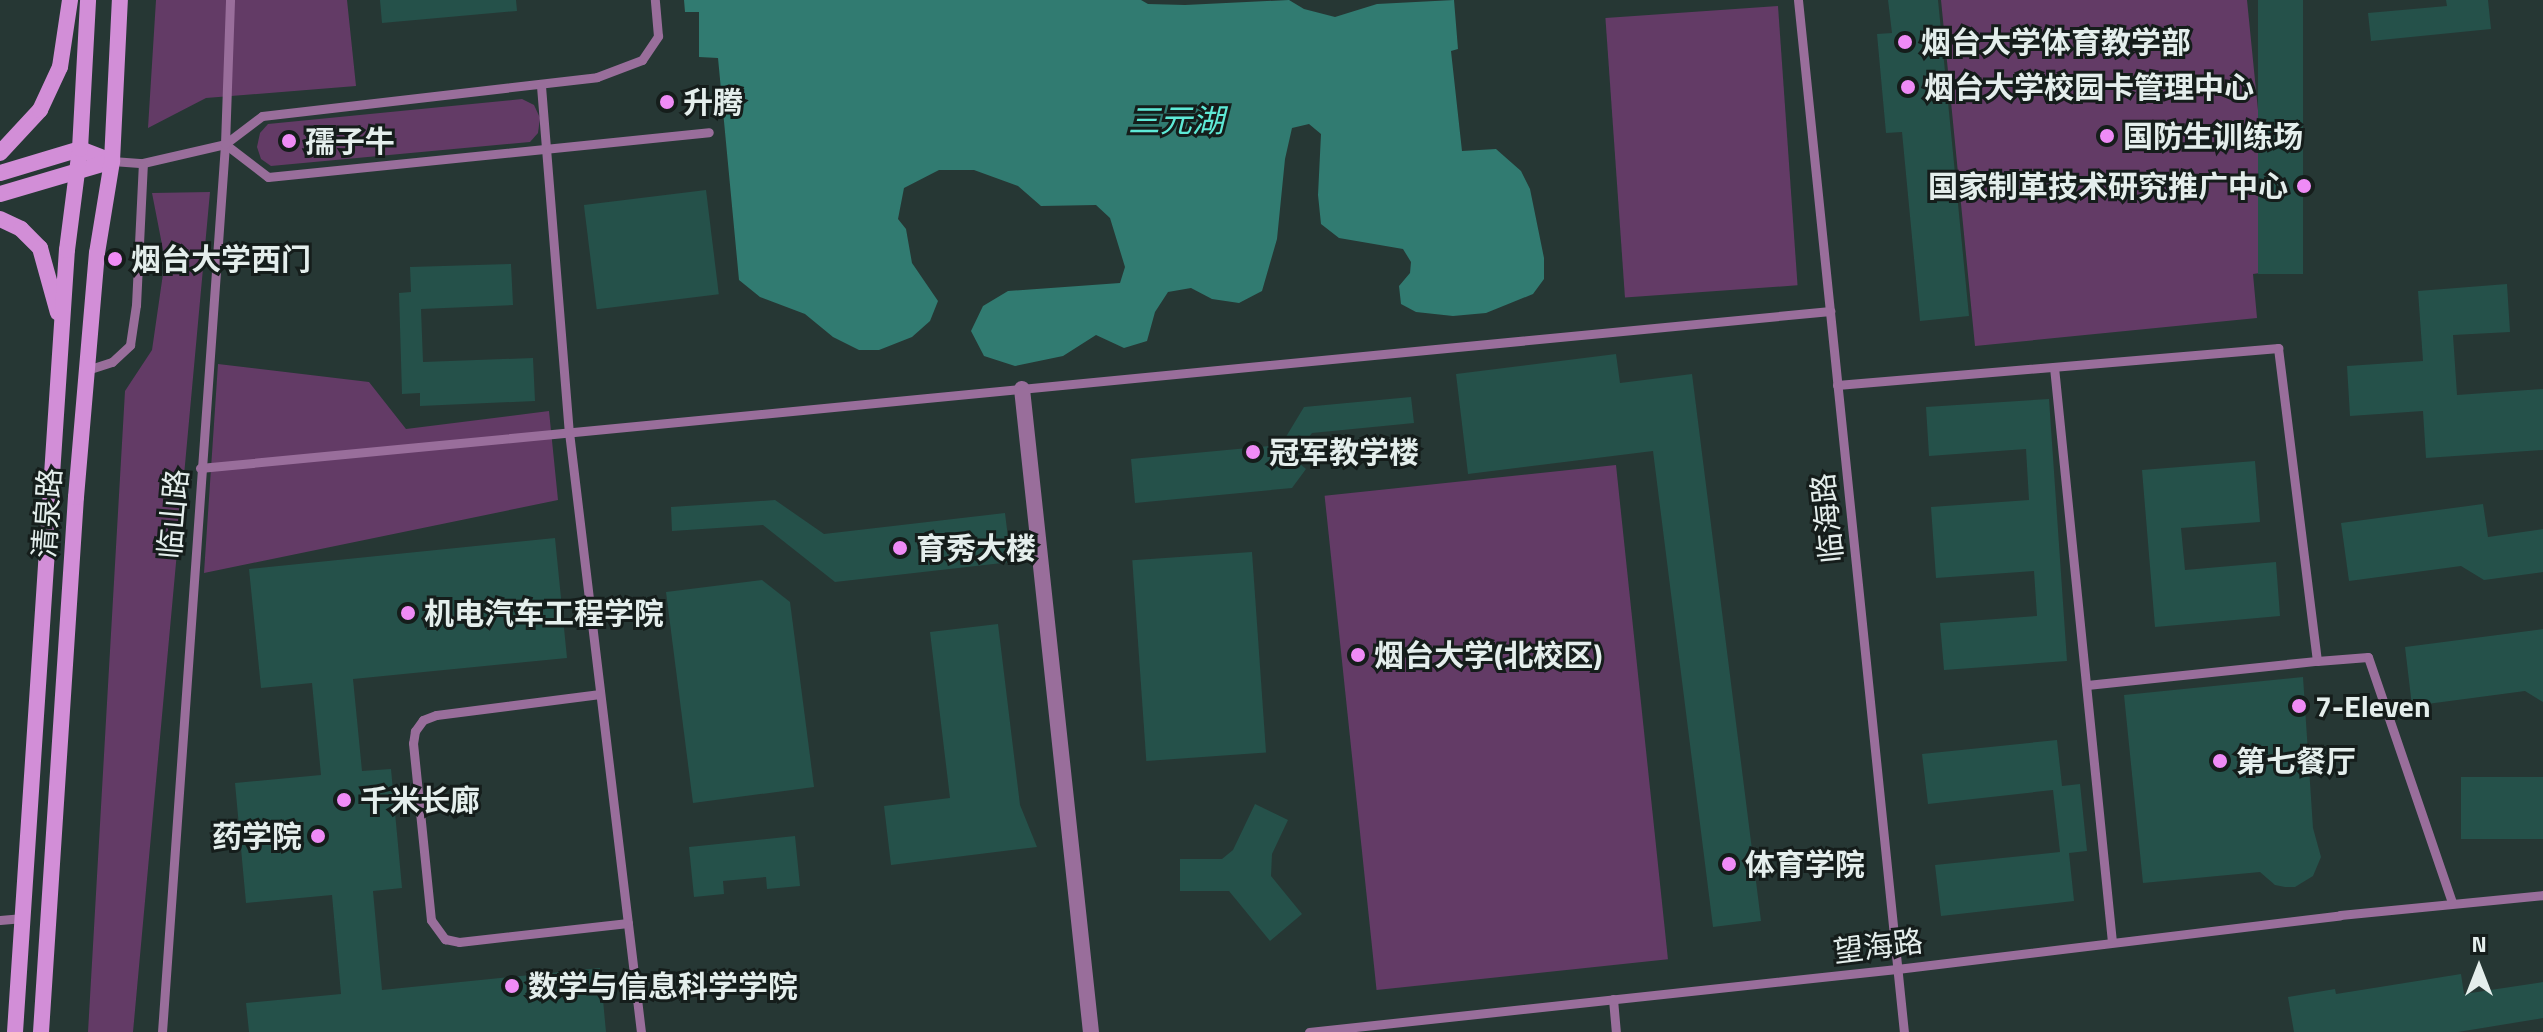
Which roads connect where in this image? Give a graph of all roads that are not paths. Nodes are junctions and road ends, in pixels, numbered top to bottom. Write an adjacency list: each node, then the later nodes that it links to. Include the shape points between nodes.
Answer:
1 (70, 0): 12 (main road, via 60,67 40,110)
2 (88, 0): 10 (main road, 清泉路)
3 (120, 0): 13 (main road, 清泉路)
4 (230, 0): 9 (lane, 临山路)
5 (655, 0): 7 (lane, via 658,36 642,60 597,77)
6 (1798, 0): 19 (lane, 临海路)
7 (541, 86): 9 (lane, via 262,116); 11 (lane)
8 (709, 132): 11 (lane)
9 (225, 144): 11 (lane, via 268,177); 14 (lane); 26 (lane, 临山路)
10 (80, 149): 13 (main road); 15 (main road, 清泉路); 16 (main road)
11 (546, 150): 25 (lane)
12 (0, 153)
13 (112, 161): 14 (lane); 15 (main road); 22 (main road, 清泉路)
14 (143, 163): 22 (lane, via 130,345 112,362)
15 (78, 170): 17 (main road); 20 (main road, 清泉路)
16 (0, 173)
17 (0, 194)
18 (0, 219): 20 (main road, via 21,229 40,248)
19 (1830, 311): 23 (lane, 临海路); 24 (lane)
20 (62, 330): 32 (main road, 清泉路)
21 (2054, 367): 23 (lane); 27 (lane, via 2278,348); 28 (lane)
22 (87, 370): 39 (main road, 清泉路)
23 (1837, 385): 36 (lane, 临海路)
24 (1022, 389): 25 (lane); 42 (street)
25 (569, 432): 26 (lane); 29 (lane)
26 (200, 468): 40 (lane, 临山路)
27 (2317, 661): 28 (lane); 31 (lane, via 2368,657)
28 (2087, 685): 35 (lane)
29 (600, 694): 34 (lane); 34 (lane, via 423,720 413,743 431,920 445,939 459,942)
30 (2543, 895): 31 (lane, 望海路)
31 (2452, 902): 35 (lane, 望海路)
32 (23, 918): 33 (lane); 38 (main road, 清泉路)
33 (0, 920)
34 (628, 923): 41 (lane)
35 (2112, 942): 36 (lane, 望海路)
36 (1897, 969): 37 (lane, 望海路); 45 (lane, 临海路)
37 (1613, 999): 43 (lane, 望海路); 44 (lane)
38 (15, 1032)
39 (41, 1032)
40 (162, 1032)
41 (641, 1032)
42 (1091, 1032)
43 (1309, 1032)
44 (1616, 1032)
45 (1904, 1032)

